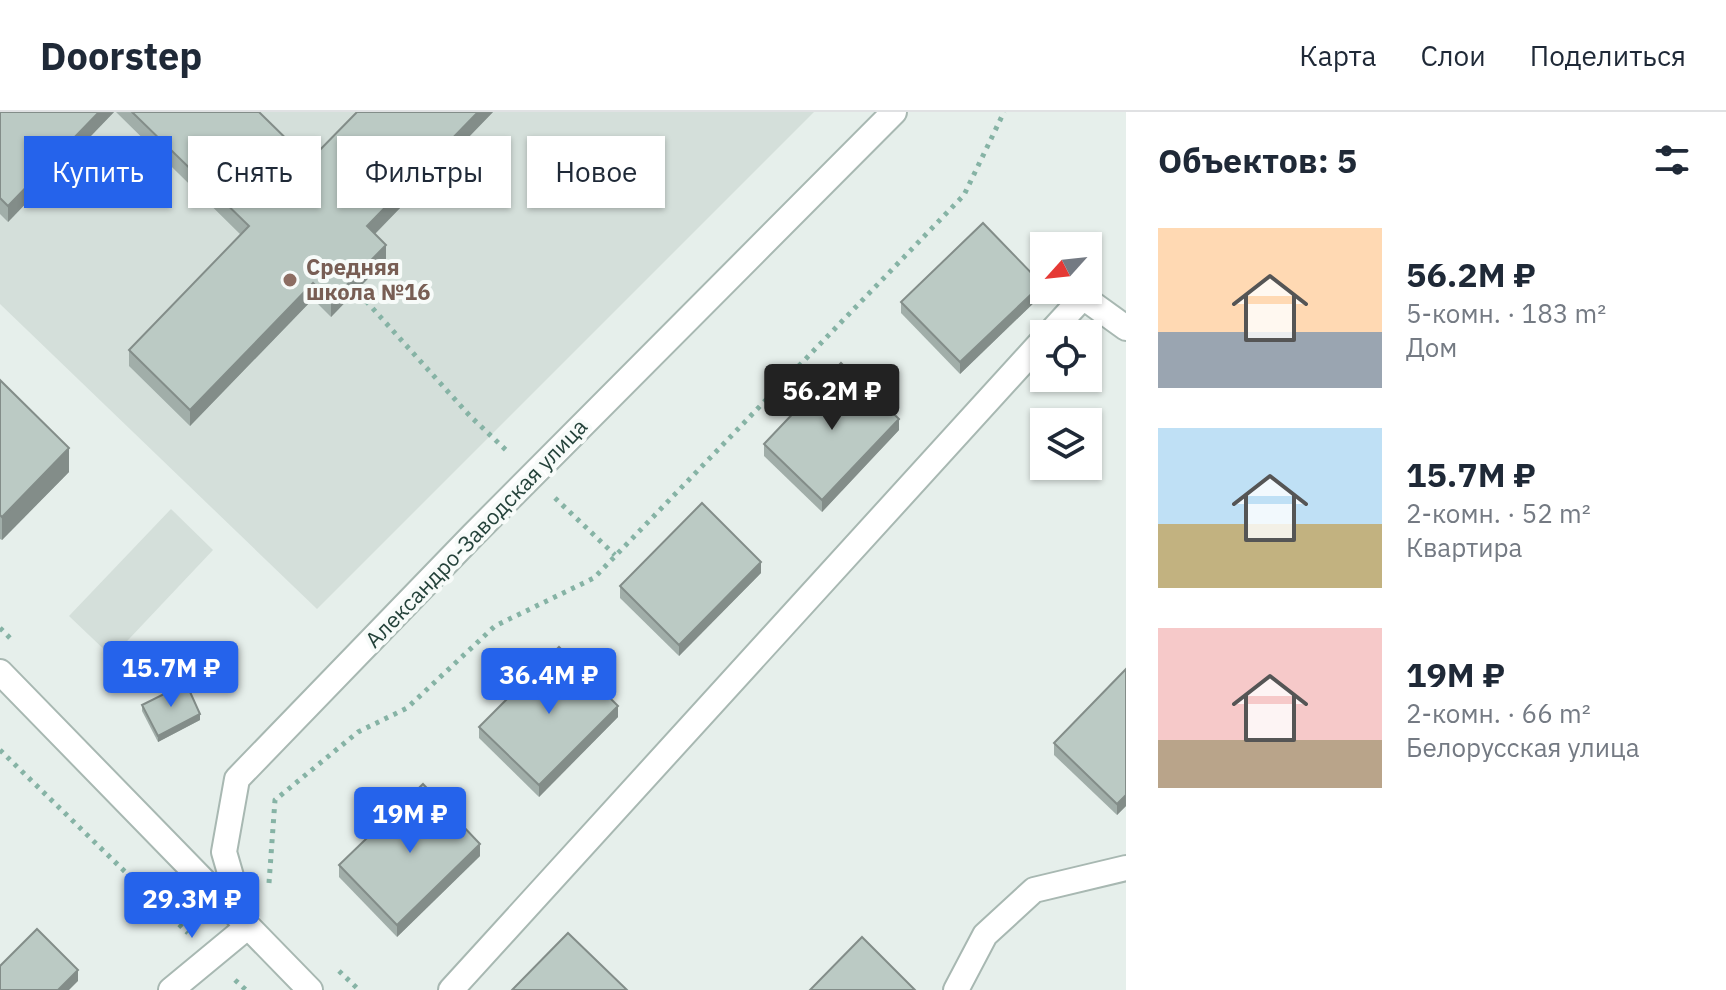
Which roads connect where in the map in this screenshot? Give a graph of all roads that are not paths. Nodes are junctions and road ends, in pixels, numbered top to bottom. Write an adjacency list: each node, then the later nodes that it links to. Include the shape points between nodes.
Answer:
1 (894, 112): 7 (street, Александро-Заводская улица, via 237,779 224,852)
2 (1062, 320): 3 (street, via 1083,297)
3 (1126, 328)
4 (1030, 354): 10 (street)
5 (0, 672): 7 (street)
6 (1126, 868): 11 (street, via 1034,890 985,935)
7 (246, 928): 8 (street); 9 (street)
8 (171, 990)
9 (310, 990)
10 (451, 990)
11 (956, 990)

